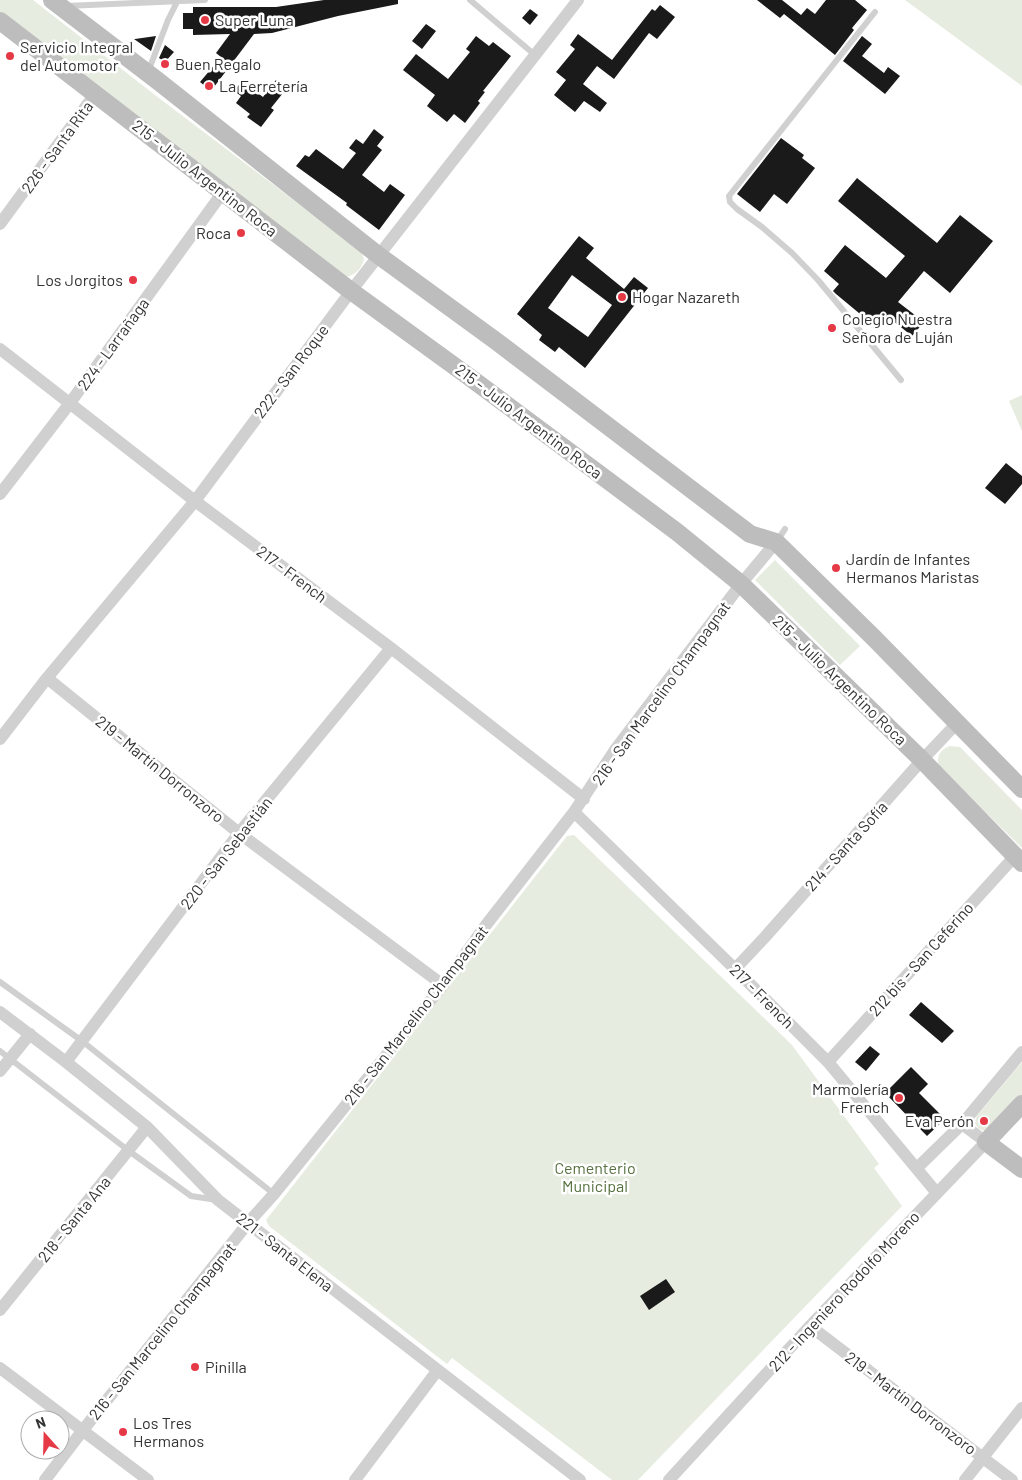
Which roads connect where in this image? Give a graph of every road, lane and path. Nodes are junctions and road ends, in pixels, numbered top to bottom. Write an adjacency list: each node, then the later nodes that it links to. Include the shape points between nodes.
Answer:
1 (205, 0): 4 (lane)
2 (470, 0): 8 (lane)
3 (578, 0): 8 (street, 222 - San Roque)
4 (177, 2): 5 (lane); 9 (lane)
5 (56, 3): 9 (street)
6 (875, 12): 16 (lane, via 729,196 737,209 792,253 818,280)
7 (0, 21): 10 (street, 215 - Julio Argentino Roca)
8 (535, 55): 13 (street, 222 - San Roque)
9 (148, 73): 13 (street)
10 (96, 94): 11 (street, 215 - Julio Argentino Roca); 12 (street, 226 - Santa Rita)
11 (223, 192): 14 (street, 215 - Julio Argentino Roca); 17 (street, 224 - Larrañaga)
12 (0, 224)
13 (378, 255): 14 (street, 222 - San Roque); 20 (street, via 750,534)
14 (351, 290): 19 (street, 222 - San Roque); 21 (street, 215 - Julio Argentino Roca, via 677,532)
15 (0, 349): 17 (street, 217 - French)
16 (901, 380)
17 (70, 403): 18 (street, 224 - Larrañaga); 19 (street, 217 - French)
18 (0, 494)
19 (195, 501): 22 (street, 217 - French); 23 (street, 222 - San Roque)
20 (780, 536): 21 (street, 216 - San Marcelino Champagnat); 24 (street)
21 (741, 584): 26 (street, 215 - Julio Argentino Roca); 28 (street, 216 - San Marcelino Champagnat, via 615,750)
22 (391, 648): 28 (street, 217 - French); 30 (street, 220 - San Sebastián)
23 (47, 678): 25 (street, 222 - San Roque); 30 (street, 219 - Martín Dorronzoro)
24 (957, 723): 26 (street, 214 - Santa Sofía); 27 (street)
25 (0, 739)
26 (922, 760): 31 (street, 215 - Julio Argentino Roca); 32 (street, 214 - Santa Sofía)
27 (1022, 788)
28 (584, 799): 29 (street, 216 - San Marcelino Champagnat)
29 (574, 812): 32 (street, 217 - French); 34 (street, 216 - San Marcelino Champagnat)
30 (239, 833): 34 (street, 219 - Martín Dorronzoro); 37 (street, 220 - San Sebastián)
31 (1018, 860): 41 (street, 212 bis - San Ceferino)
32 (735, 969): 41 (street, 217 - French)
33 (0, 982): 37 (lane)
34 (443, 985): 51 (street, 216 - San Marcelino Champagnat)
35 (0, 1012): 36 (street, 221 - Santa Elena)
36 (30, 1034): 39 (street); 40 (street, 221 - Santa Elena)
37 (82, 1041): 40 (street, 220 - San Sebastián); 51 (lane)
38 (1022, 1052): 44 (street)
39 (5, 1055): 42 (street); 47 (lane)
40 (66, 1062): 45 (street, 221 - Santa Elena)
41 (828, 1062): 48 (street, 217 - French)
42 (0, 1071)
43 (1022, 1104): 46 (street, 212 - Ingeniero Rodolfo Moreno)
44 (962, 1124): 46 (street); 48 (street)
45 (148, 1127): 47 (street, 218 - Santa Ana); 52 (street, 221 - Santa Elena)
46 (986, 1142): 49 (street); 50 (street, 212 - Ingeniero Rodolfo Moreno)
47 (129, 1151): 52 (lane, via 191,1196); 54 (street, 218 - Santa Ana)
48 (917, 1168): 50 (street, 217 - French)
49 (1022, 1169)
50 (936, 1192): 55 (street, 212 - Ingeniero Rodolfo Moreno)
51 (274, 1194): 53 (street, 216 - San Marcelino Champagnat)
52 (218, 1200): 53 (street, 221 - Santa Elena)
53 (248, 1223): 57 (street, 221 - Santa Elena); 59 (street, 216 - San Marcelino Champagnat)
54 (0, 1310)
55 (810, 1326): 60 (street, 219 - Martín Dorronzoro); 65 (street, 212 - Ingeniero Rodolfo Moreno)
56 (0, 1368): 59 (street)
57 (438, 1371): 63 (street); 64 (street, 221 - Santa Elena)
58 (1022, 1408): 60 (street)
59 (83, 1430): 61 (street, 216 - San Marcelino Champagnat); 62 (street)
60 (983, 1457): 66 (street); 67 (street, 219 - Martín Dorronzoro)
61 (45, 1480)
62 (148, 1480)
63 (355, 1480)
64 (580, 1480)
65 (669, 1480)
66 (965, 1480)
67 (1012, 1480)

